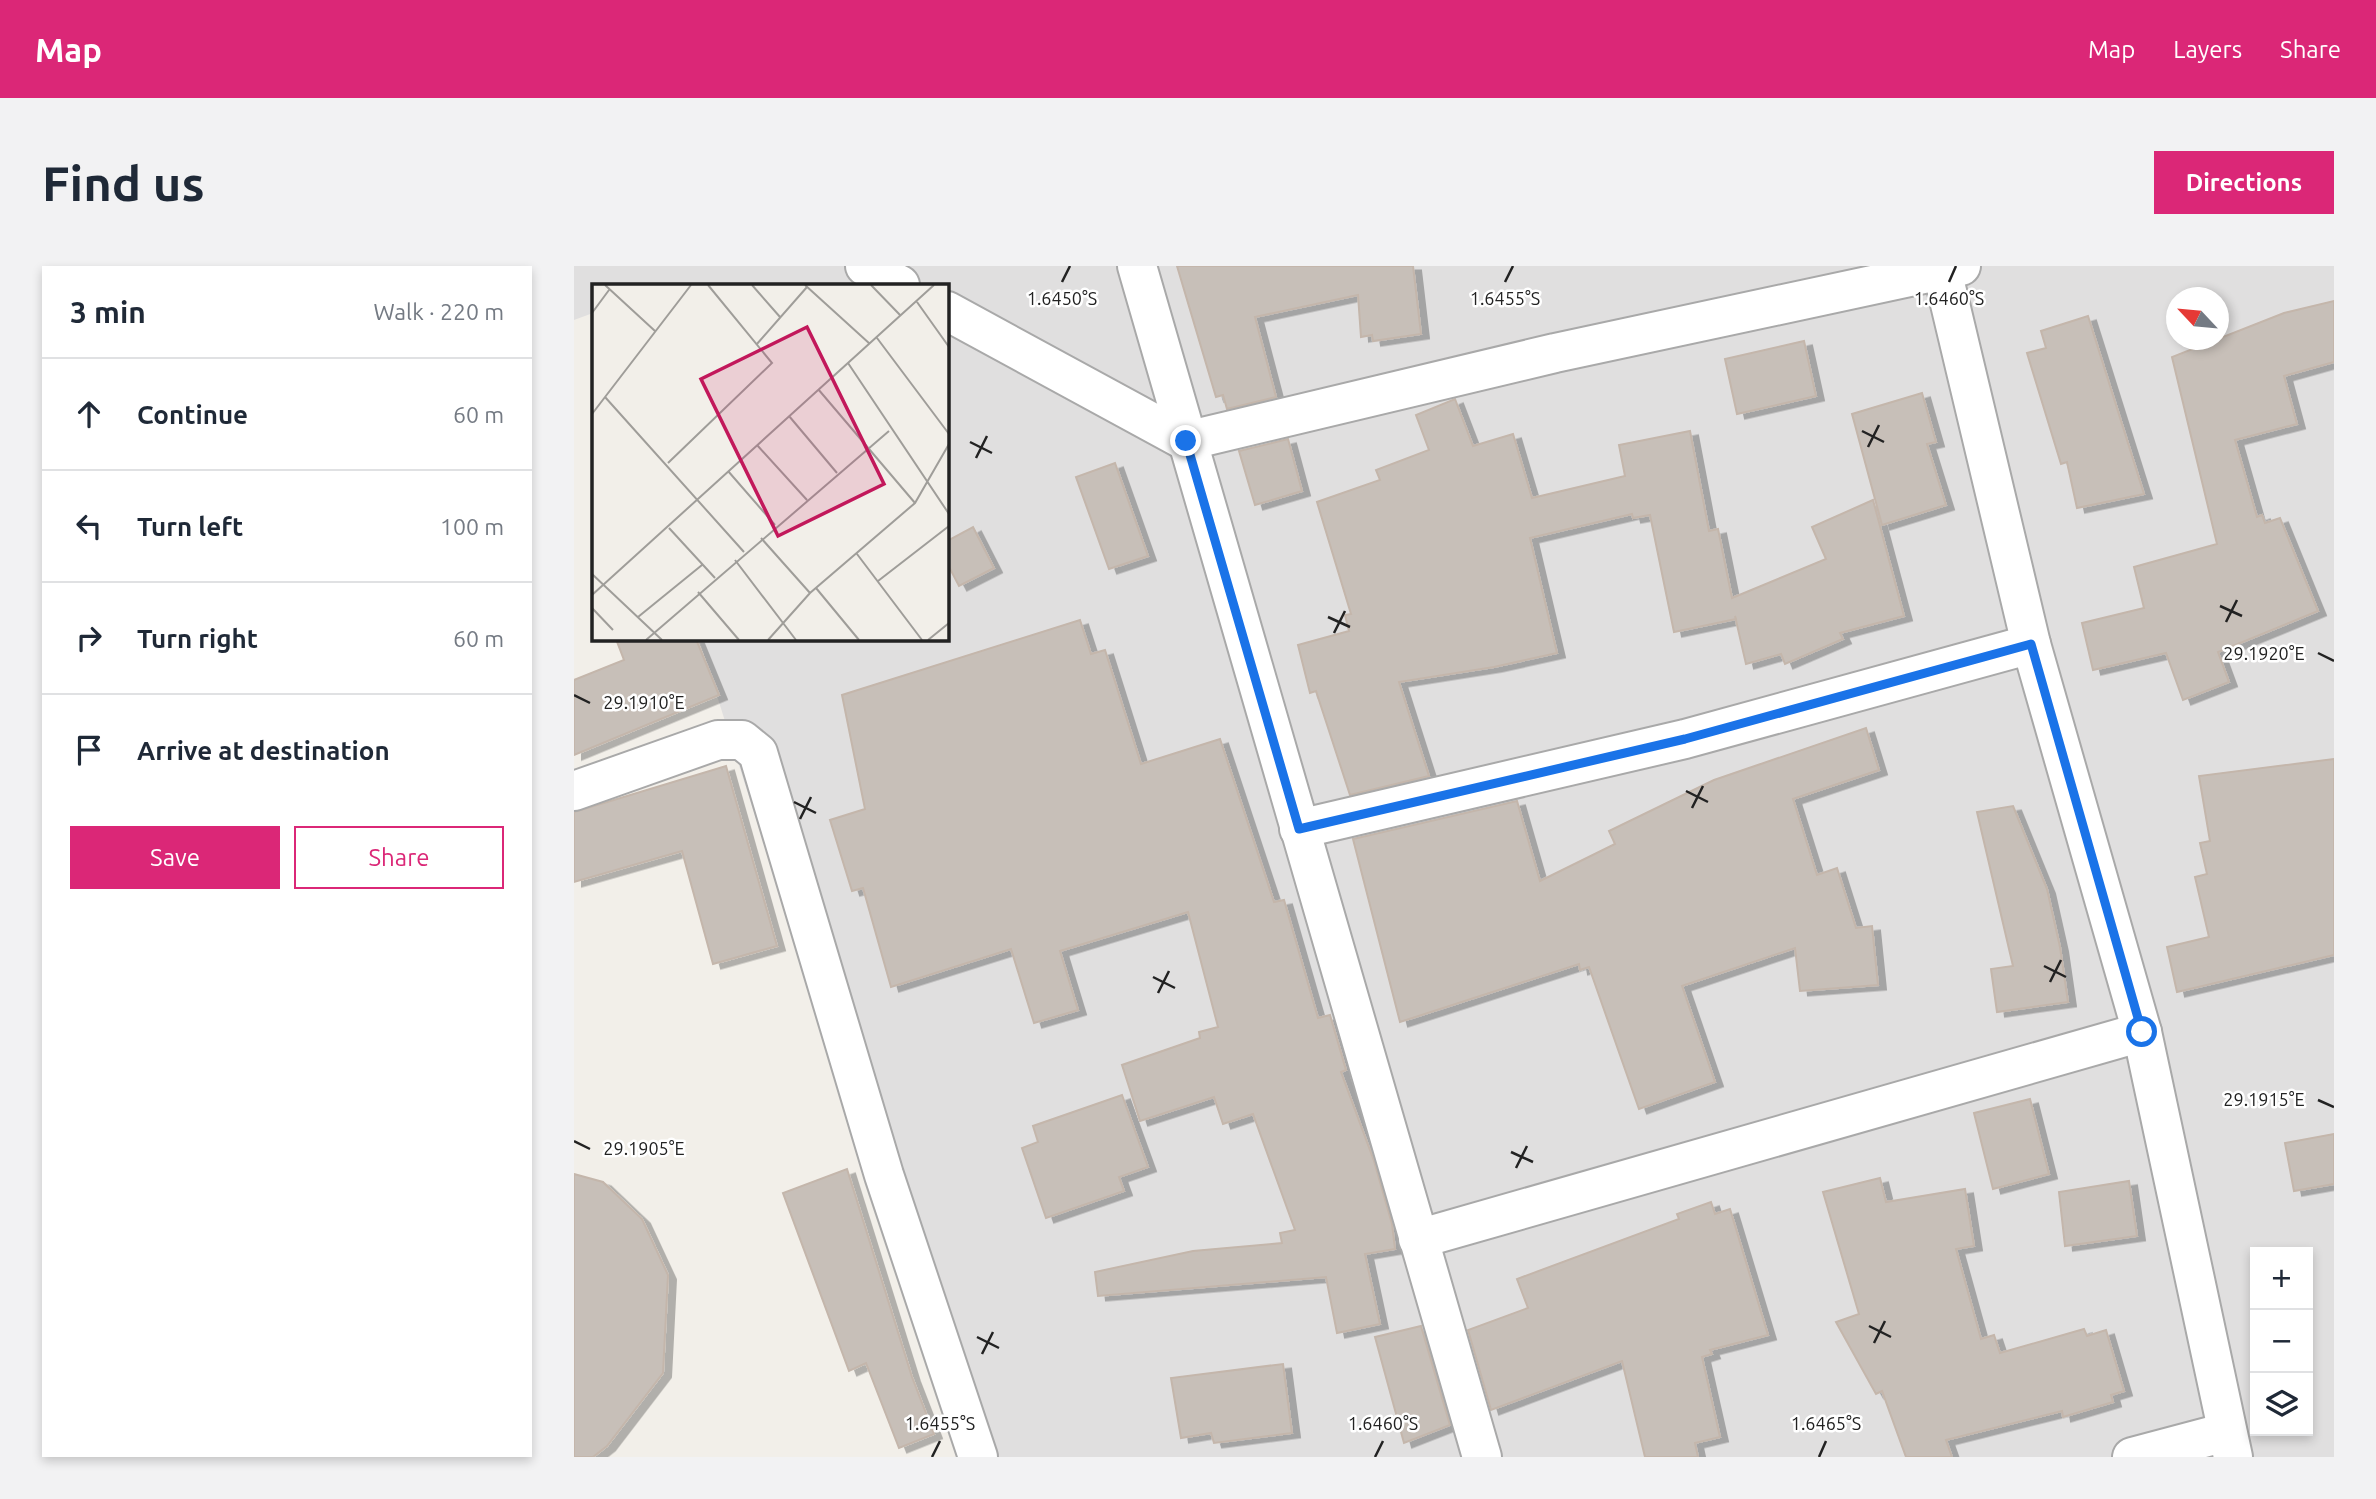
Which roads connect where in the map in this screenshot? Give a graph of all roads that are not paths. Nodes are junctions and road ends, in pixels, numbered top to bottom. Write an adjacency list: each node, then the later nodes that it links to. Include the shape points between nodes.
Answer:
1 (865, 266): 4 (street)
2 (1137, 266): 6 (street)
3 (1948, 268): 6 (street, via 1555,353); 7 (street)
4 (898, 284)
5 (948, 312): 6 (street)
6 (1186, 441): 9 (street)
7 (2031, 644): 9 (street, via 1685,739); 10 (street)
8 (574, 790): 13 (street, via 718,740 742,740 758,753 884,1175)
9 (1299, 829): 11 (street)
10 (2142, 1032): 11 (street); 12 (street)
11 (1418, 1239): 14 (street)
12 (2229, 1444): 15 (street)
13 (978, 1457)
14 (1482, 1457)
15 (2132, 1457)

